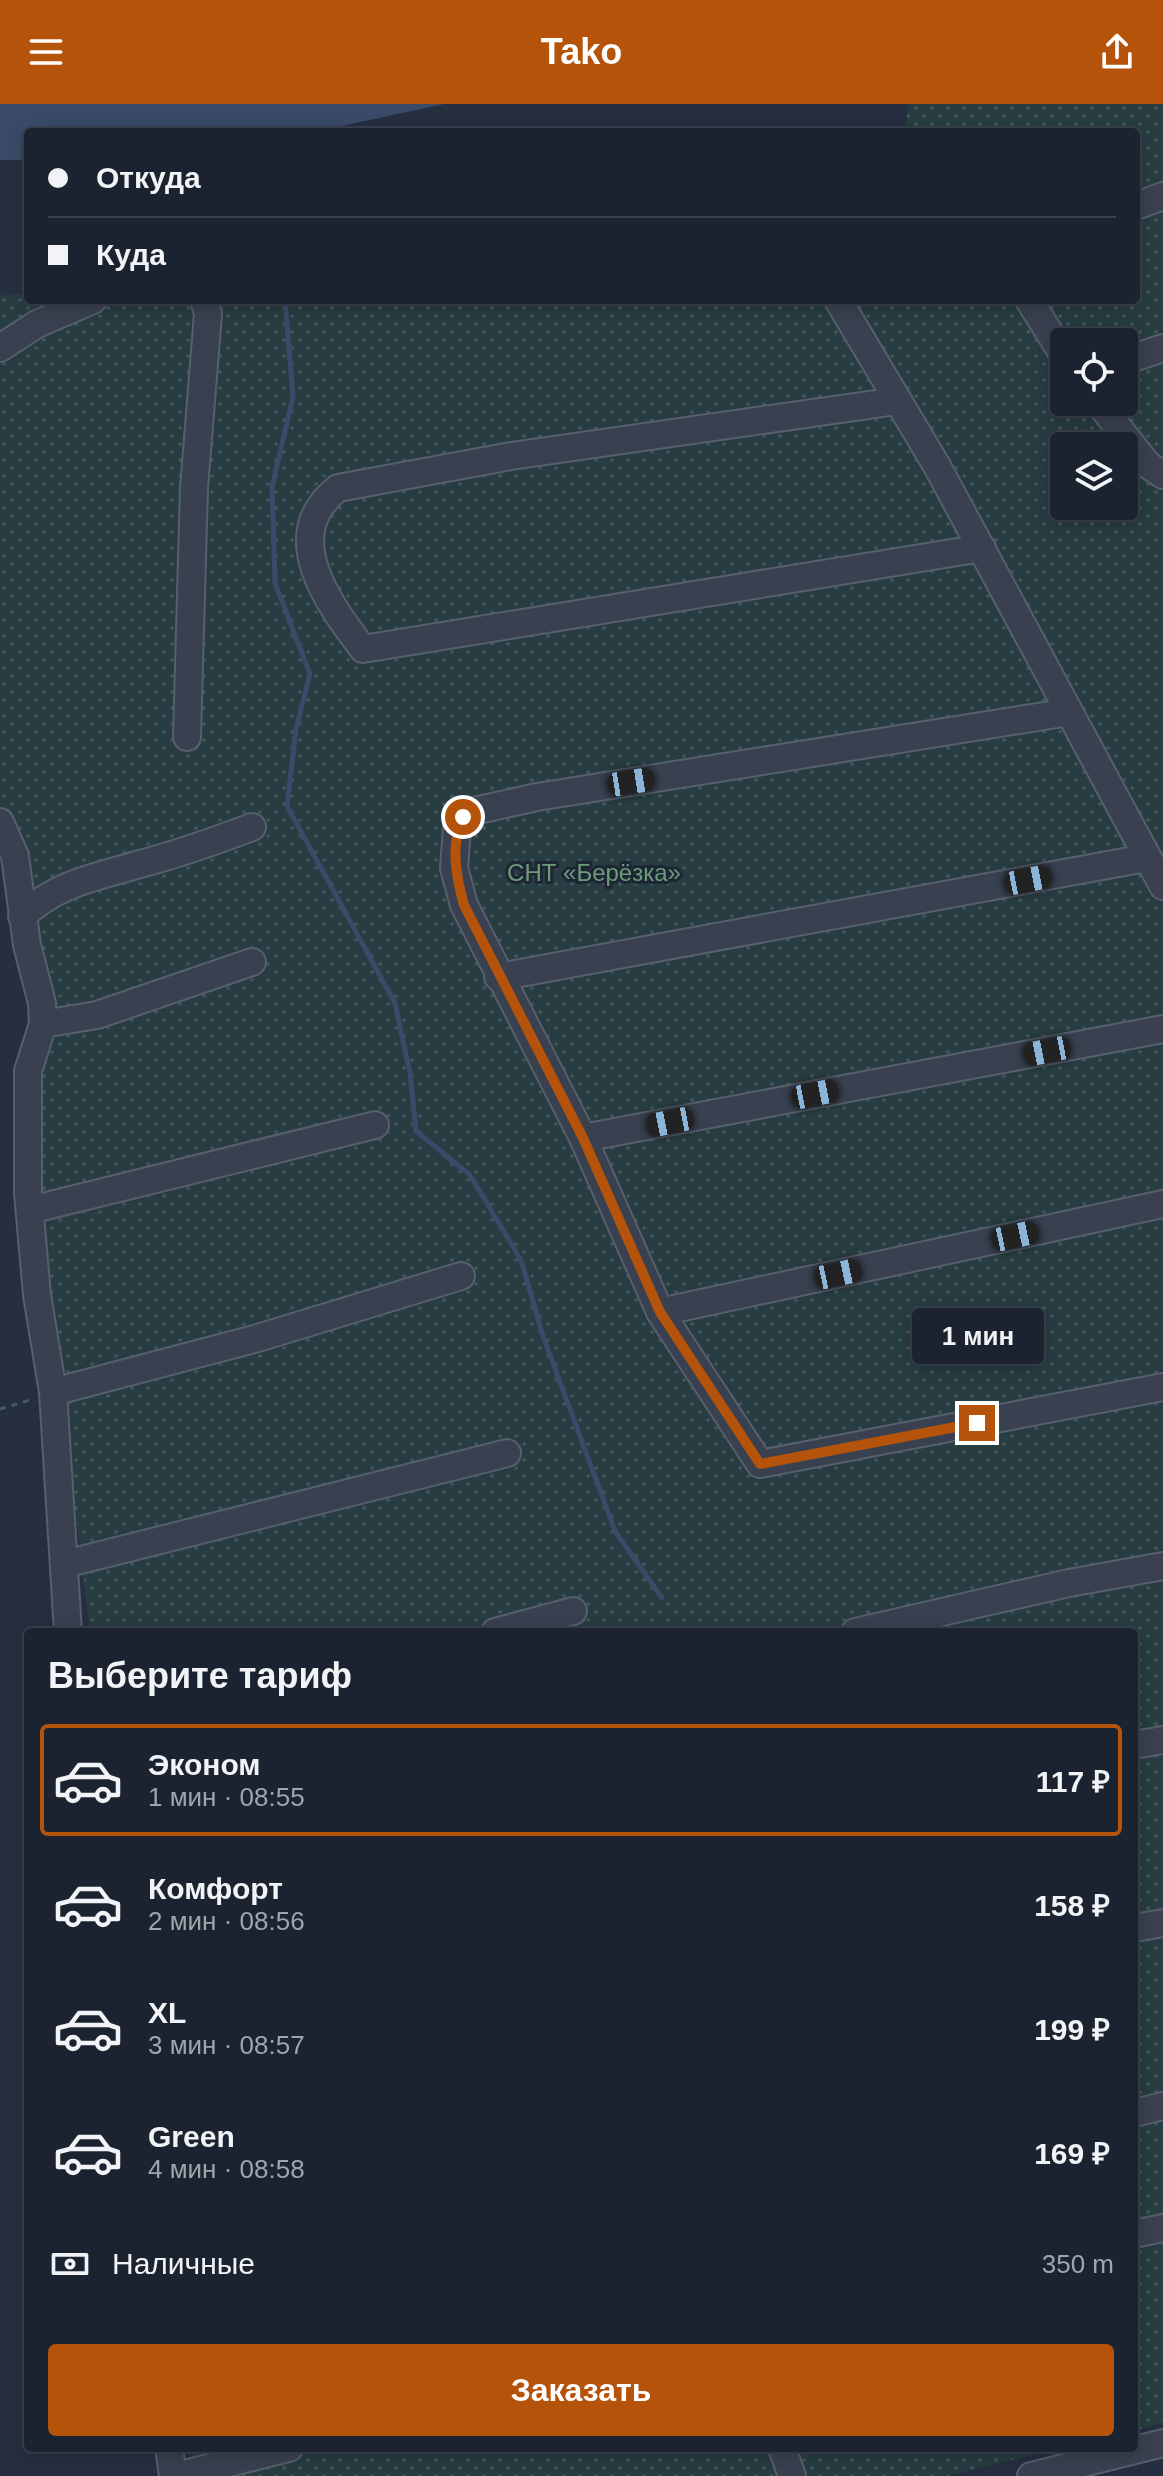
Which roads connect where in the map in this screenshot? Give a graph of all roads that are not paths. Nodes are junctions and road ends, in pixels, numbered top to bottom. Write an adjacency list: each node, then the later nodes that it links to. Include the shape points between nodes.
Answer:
1 (1163, 196): 2 (lane)
2 (1140, 205)
3 (84, 304): 8 (lane, via 37,324)
4 (205, 304): 16 (lane)
5 (840, 304): 11 (lane)
6 (1032, 304): 7 (lane)
7 (1050, 334)
8 (0, 348)
9 (1163, 348): 10 (lane)
10 (1138, 356)
11 (897, 401): 14 (lane); 14 (lane, via 511,456 338,488 321,502 311,523 319,586 363,649)
12 (1109, 416): 13 (lane, via 1148,465)
13 (1163, 475)
14 (982, 548): 15 (lane)
15 (1069, 712): 19 (lane); 23 (lane, via 474,811 457,828 454,868 464,905)
16 (187, 737)
17 (0, 822): 21 (lane, via 15,856)
18 (252, 827): 21 (lane, via 74,881)
19 (1146, 858): 20 (lane); 23 (lane)
20 (1163, 886)
21 (22, 916): 24 (lane)
22 (252, 962): 24 (lane, via 97,1015)
23 (498, 977): 27 (lane)
24 (43, 1024): 29 (lane, via 28,1071)
25 (1163, 1029): 27 (lane)
26 (375, 1125): 29 (lane)
27 (583, 1138): 31 (lane)
28 (1163, 1204): 31 (lane)
29 (30, 1210): 33 (lane)
30 (461, 1276): 33 (lane, via 258,1338)
31 (660, 1312): 32 (lane, via 760,1464)
32 (1163, 1387)
33 (53, 1392): 35 (lane)
34 (507, 1453): 35 (lane)
35 (65, 1564): 38 (lane)
36 (1163, 1566): 40 (lane)
37 (573, 1611): 39 (lane)
38 (68, 1628)
39 (510, 1628)
40 (872, 1628)
41 (1163, 1740): 42 (lane)
42 (1138, 1744)
43 (1163, 1923): 44 (lane)
44 (1138, 1927)
45 (1163, 2106): 46 (lane)
46 (1138, 2112)
47 (1163, 2228): 48 (lane)
48 (1138, 2233)
49 (1163, 2443): 50 (lane)
50 (1138, 2449)
51 (170, 2452): 55 (lane)
52 (273, 2452): 55 (lane)
53 (783, 2452): 56 (lane)
54 (1127, 2452): 57 (lane)
55 (174, 2476)
56 (792, 2476)
57 (1031, 2476)

